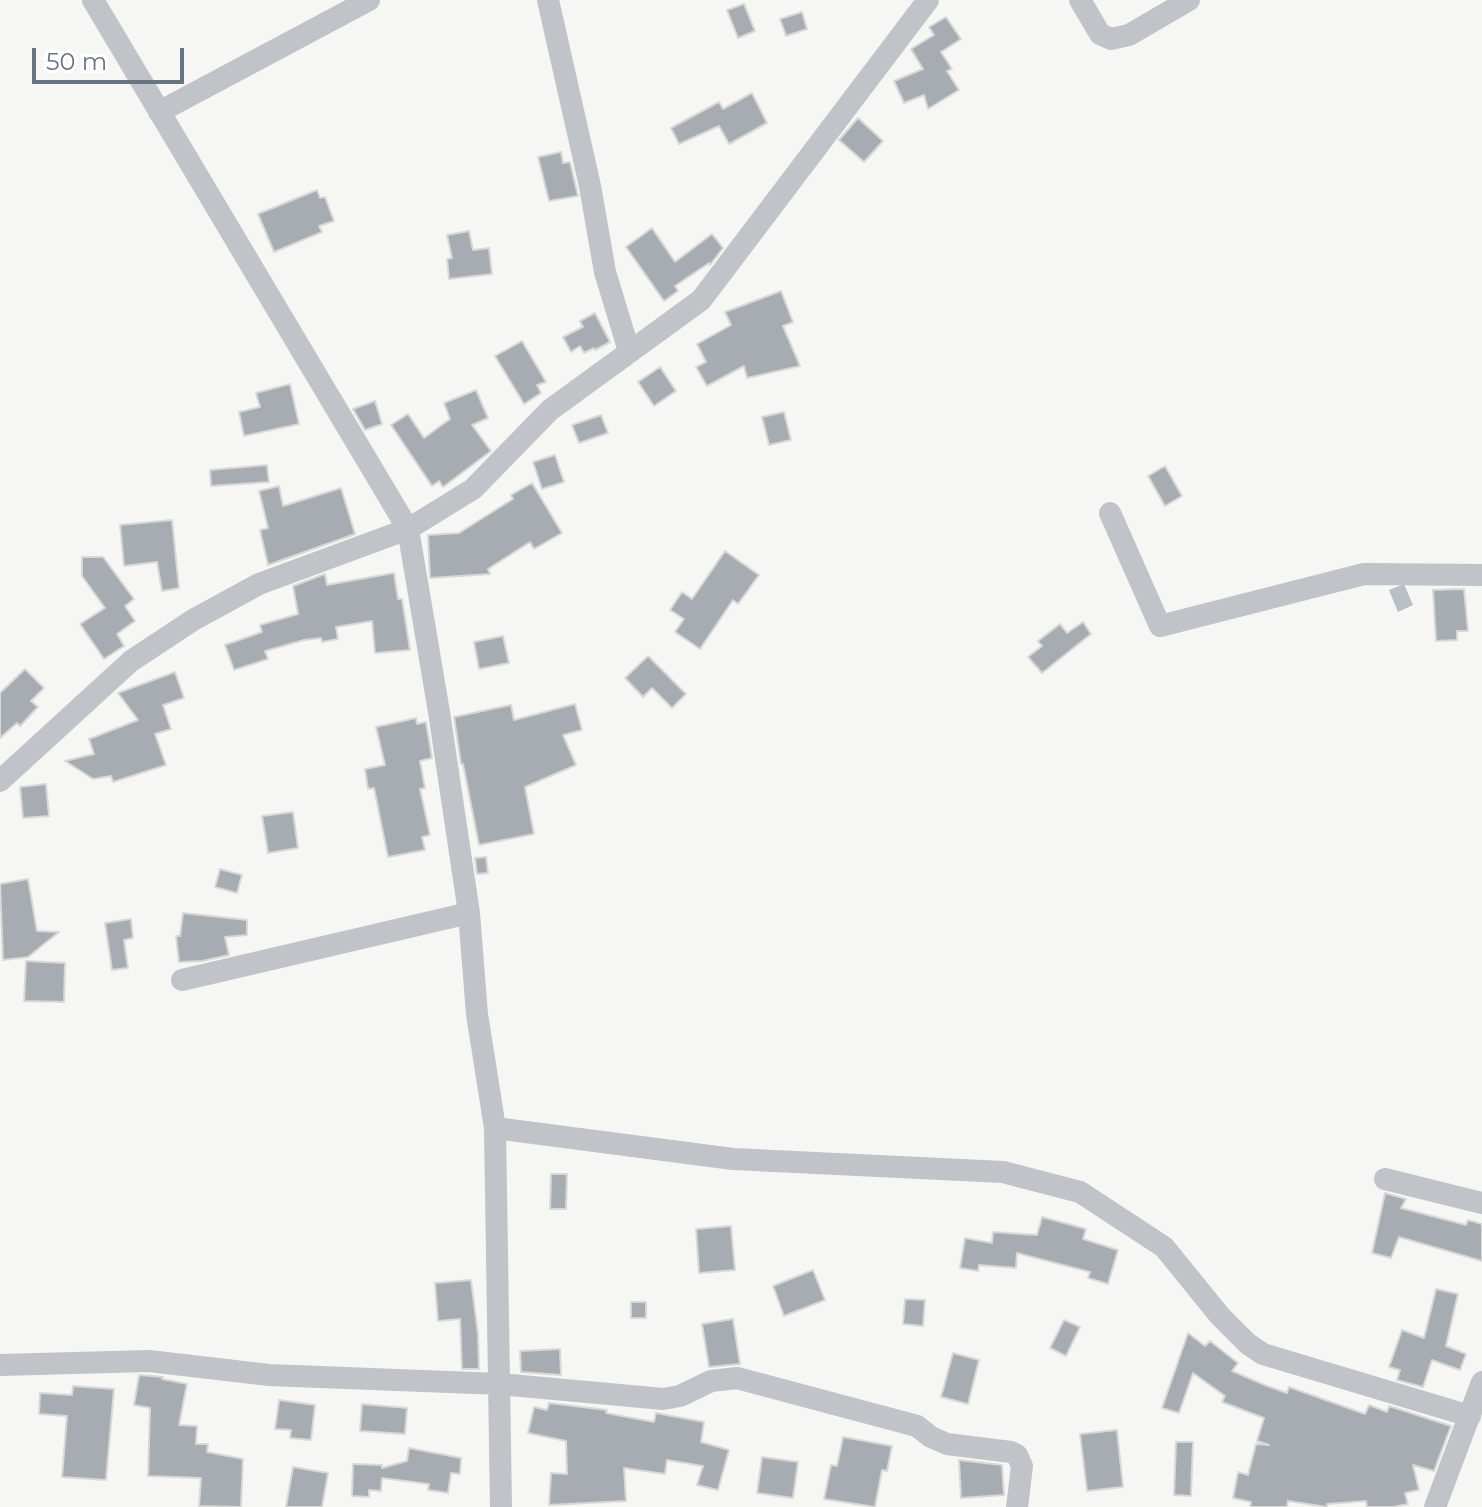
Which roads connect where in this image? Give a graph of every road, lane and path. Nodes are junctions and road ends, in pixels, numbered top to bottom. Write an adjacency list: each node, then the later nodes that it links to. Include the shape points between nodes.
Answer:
1 (93, 0): 7 (street)
2 (369, 0): 7 (street)
3 (548, 0): 8 (street, via 605,272)
4 (928, 0): 8 (street, via 701,300)
5 (1080, 0): 6 (street, via 1100,34 1111,39 1129,35)
6 (1189, 0)
7 (159, 112): 10 (street)
8 (629, 351): 10 (street, via 550,410 473,489)
9 (1110, 513): 11 (street, via 1160,626 1364,574)
10 (408, 529): 12 (street, via 259,584 193,620 131,661); 13 (street)
11 (1482, 575)
12 (0, 781)
13 (469, 913): 14 (street); 15 (street, via 477,1014)
14 (182, 980)
15 (495, 1128): 20 (street); 21 (street, via 733,1159 1003,1172 1080,1192 1164,1247 1220,1316 1263,1354)
16 (1385, 1179): 17 (street)
17 (1482, 1203)
18 (0, 1365): 20 (street, via 149,1361 269,1375)
19 (1482, 1382): 21 (street)
20 (500, 1384): 22 (street); 23 (street, via 663,1399 711,1381 737,1378 917,1426 947,1444 1011,1452 1022,1466)
21 (1470, 1416): 24 (street)
22 (501, 1507)
23 (1017, 1507)
24 (1435, 1507)

